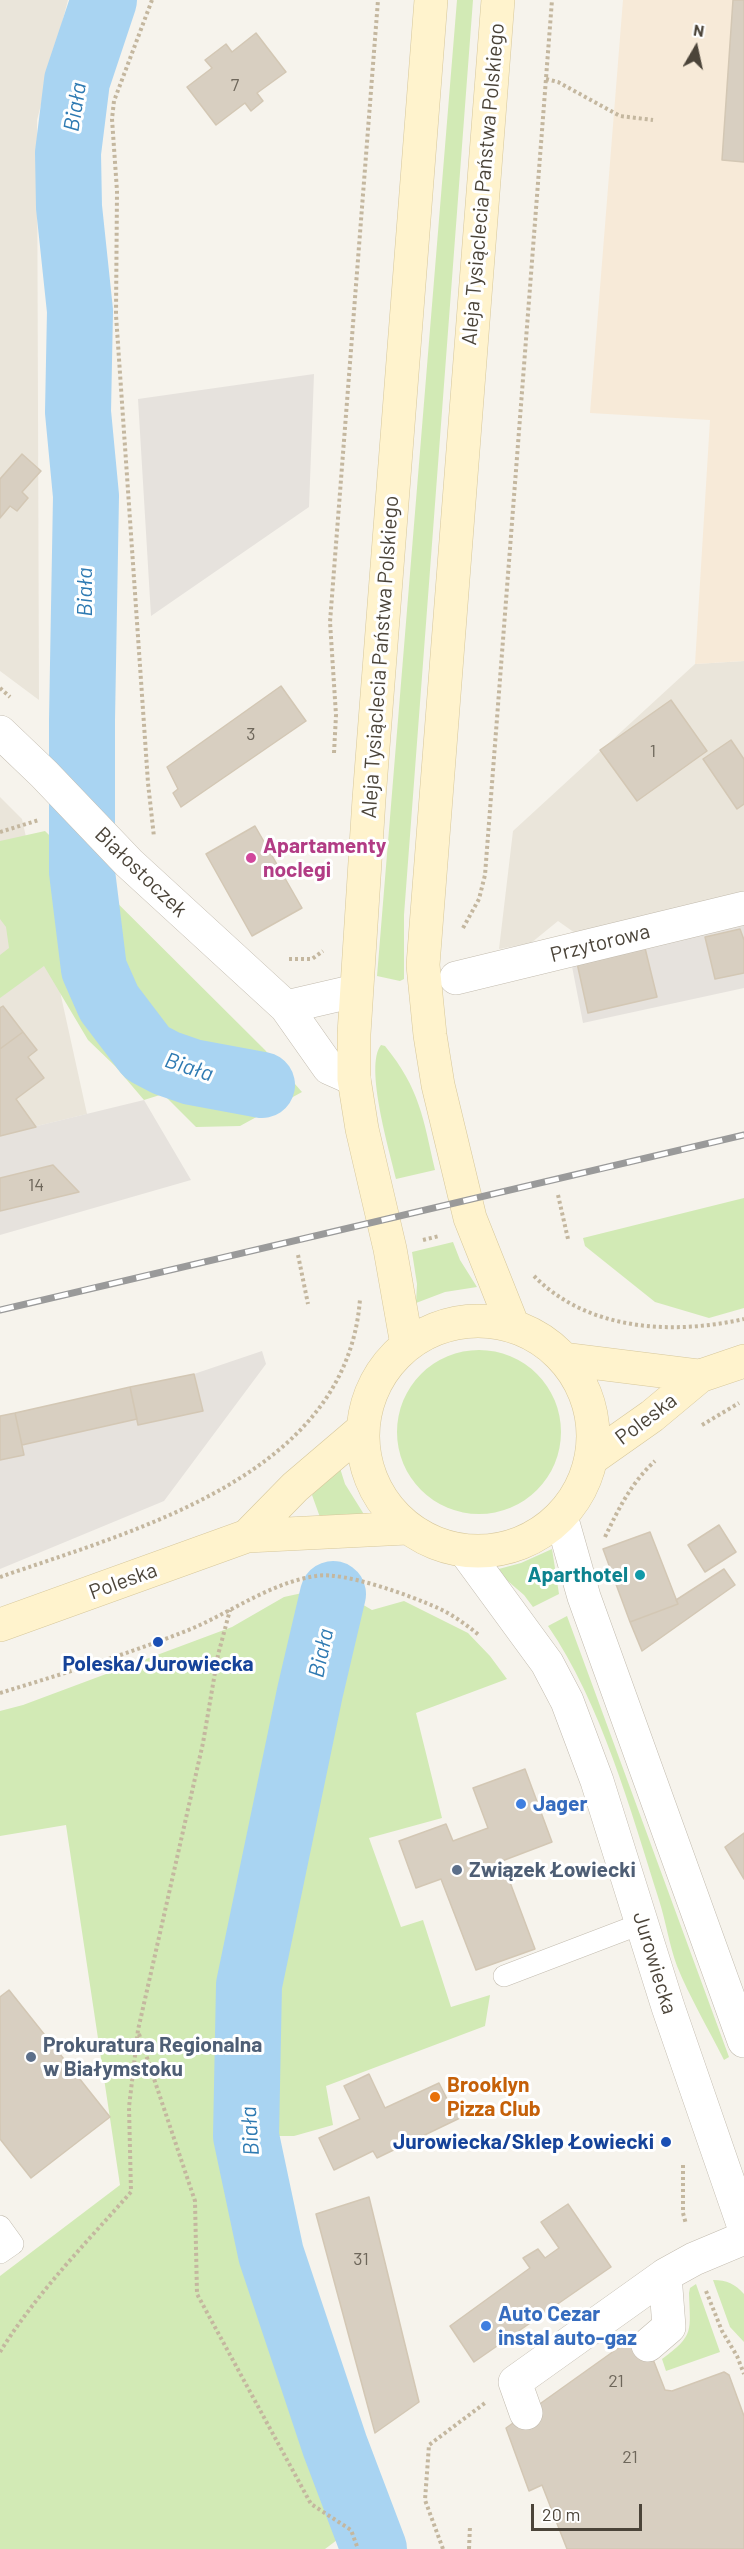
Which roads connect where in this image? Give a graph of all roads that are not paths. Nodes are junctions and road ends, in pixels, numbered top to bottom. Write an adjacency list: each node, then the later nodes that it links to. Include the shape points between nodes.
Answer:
1 (431, 0): 6 (main road, Aleja Tysiąclecia Państwa Polskiego)
2 (498, 0): 9 (main road, Aleja Tysiąclecia Państwa Polskiego, via 423,965 438,1085 470,1218)
3 (0, 732): 7 (street, Białostoczek, via 129,863)
4 (744, 908): 5 (street, Przytorowa)
5 (456, 978)
6 (355, 992): 7 (street); 8 (main road, Aleja Tysiąclecia Państwa Polskiego)
7 (286, 1007): 8 (street, Białostoczek, via 329,1068)
8 (354, 1079): 10 (main road, Aleja Tysiąclecia Państwa Polskiego)
9 (513, 1326): 10 (main road, via 476,1321 458,1324 439,1328); 11 (main road, via 541,1339)
10 (407, 1345): 14 (main road, via 384,1369 369,1398)
11 (564, 1359): 13 (main road, Poleska); 15 (main road, via 590,1406)
12 (744, 1361): 13 (main road, Poleska)
13 (700, 1376): 15 (main road, Poleska)
14 (363, 1429): 17 (main road, via 366,1466 382,1500); 18 (main road, Poleska, via 295,1487)
15 (591, 1460): 16 (main road, via 580,1490)
16 (561, 1516): 19 (main road, via 533,1538 500,1549); 23 (street, via 584,1597)
17 (407, 1528): 18 (main road, Poleska); 19 (main road, via 435,1543)
18 (247, 1536): 20 (main road, Poleska)
19 (465, 1551): 21 (street, Jurowiecka, via 547,1663 567,1701)
20 (0, 1625)
21 (643, 1923): 22 (lane); 25 (street, Jurowiecka)
22 (504, 1976)
23 (744, 2041)
24 (0, 2226): 27 (lane, via 13,2244)
25 (744, 2227)
26 (744, 2238): 28 (street)
27 (0, 2253)
28 (665, 2275): 29 (street, via 669,2327); 30 (street, via 515,2382)
29 (648, 2345)
30 (526, 2414)

